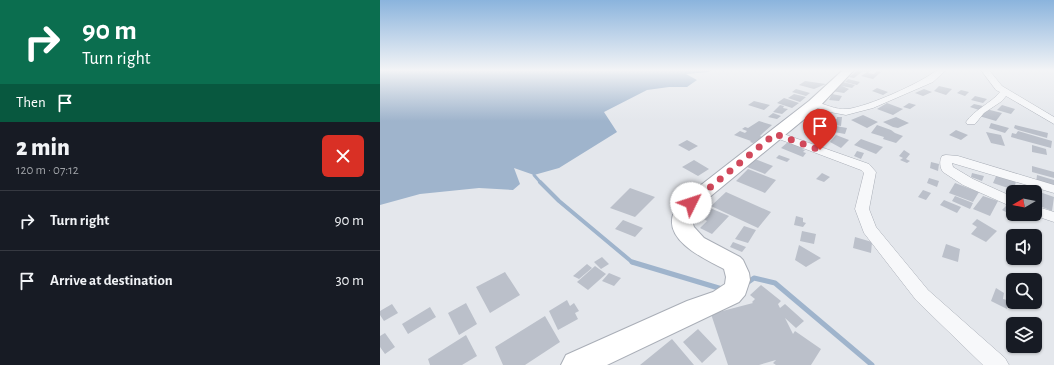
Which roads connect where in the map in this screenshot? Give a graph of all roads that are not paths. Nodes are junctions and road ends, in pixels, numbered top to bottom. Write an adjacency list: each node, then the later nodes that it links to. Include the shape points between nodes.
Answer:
1 (831, 87): 5 (main road)
2 (914, 87): 5 (street, via 870,106 846,112)
3 (998, 87): 4 (street)
4 (1005, 92): 6 (street); 7 (street, via 999,100 981,111)
5 (814, 104): 8 (main road)
6 (1054, 121)
7 (971, 122)
8 (775, 134): 15 (main road, via 699,196 683,214 682,227 691,239 732,263 738,281 733,292); 16 (street, via 865,167 870,172 862,209 870,229 922,295)
9 (1041, 185): 12 (street, via 954,159 946,159 947,169 968,182)
10 (1042, 185): 11 (street)
11 (1054, 189)
12 (1006, 199)
13 (1042, 213): 14 (street)
14 (1054, 217)
15 (576, 365)
16 (998, 365)

